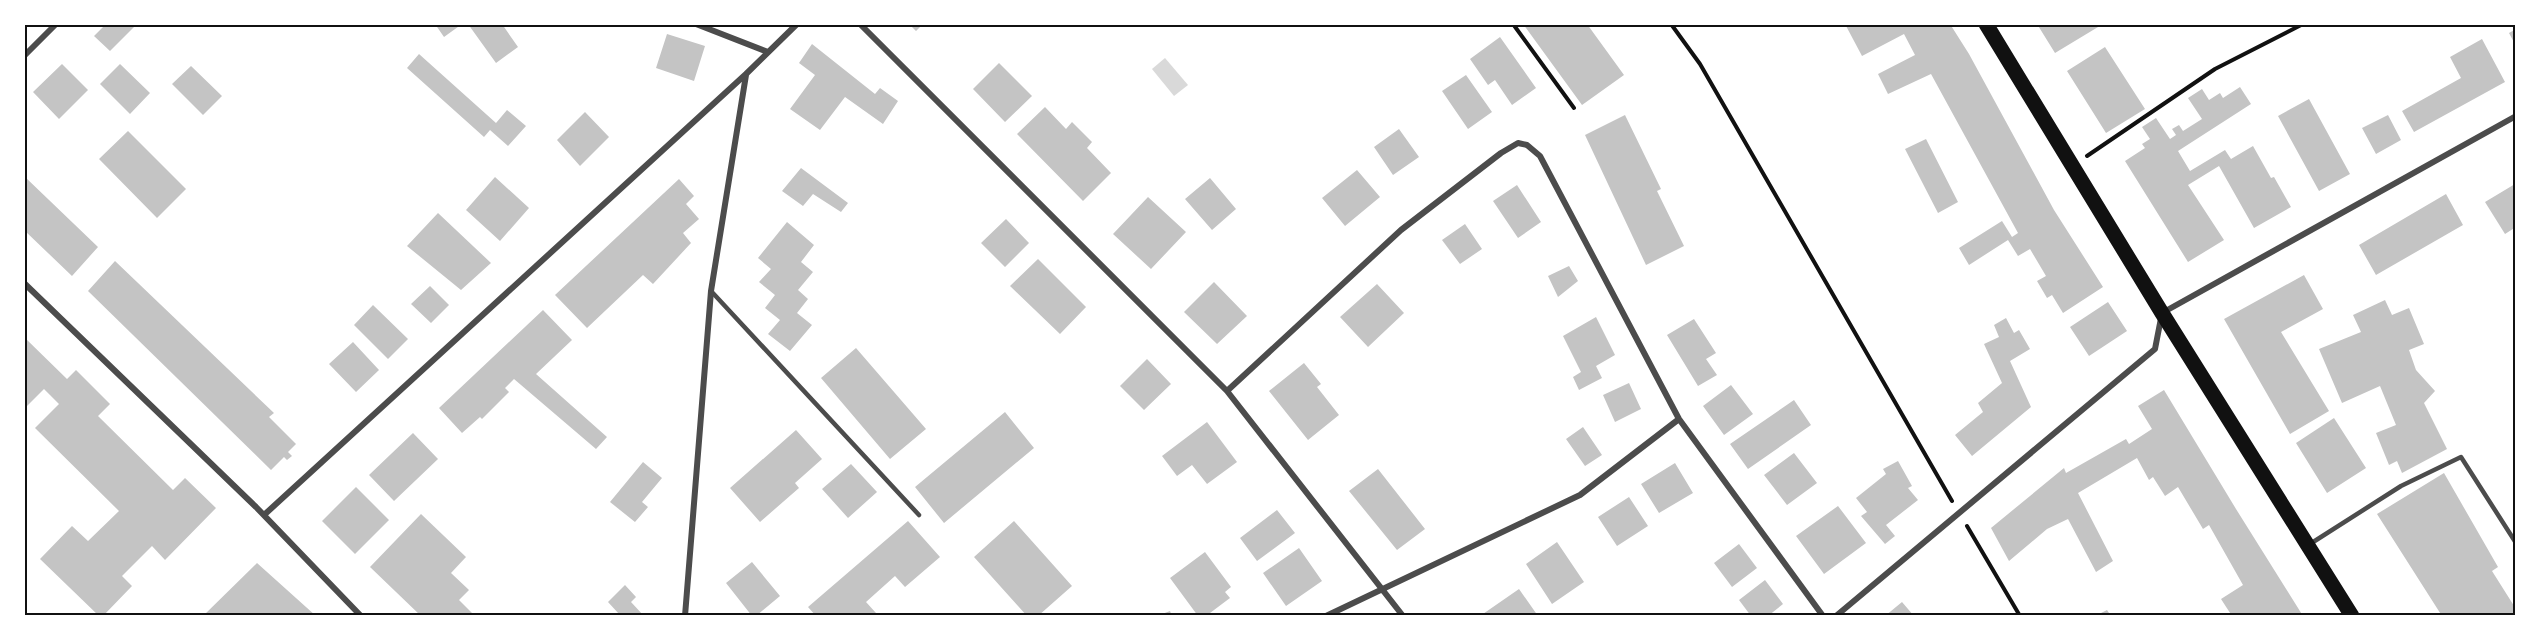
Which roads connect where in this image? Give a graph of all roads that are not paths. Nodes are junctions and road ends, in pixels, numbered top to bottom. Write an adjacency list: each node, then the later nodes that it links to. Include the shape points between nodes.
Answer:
1 (56, 24): 7 (street)
2 (696, 24): 6 (street)
3 (797, 24): 6 (street)
4 (860, 24): 13 (street)
5 (1986, 24): 12 (main road)
6 (768, 52): 8 (street)
7 (24, 56)
8 (746, 74): 11 (street); 15 (street)
9 (2516, 116): 12 (street)
10 (24, 283): 15 (street)
11 (711, 291): 16 (lane); 21 (street)
12 (2162, 313): 18 (main road); 25 (street, via 2154,349)
13 (1227, 391): 14 (street, via 1401,230 1518,143 1540,156); 19 (street)
14 (1679, 419): 19 (street, via 1580,495); 24 (street)
15 (264, 515): 20 (street)
16 (919, 515)
17 (2516, 543): 18 (lane, via 2461,457 2401,486)
18 (2307, 545): 26 (main road)
19 (1381, 591): 22 (street); 23 (street)
20 (361, 616)
21 (686, 616)
22 (1326, 616)
23 (1403, 616)
24 (1823, 616)
25 (1836, 616)
26 (2352, 616)

